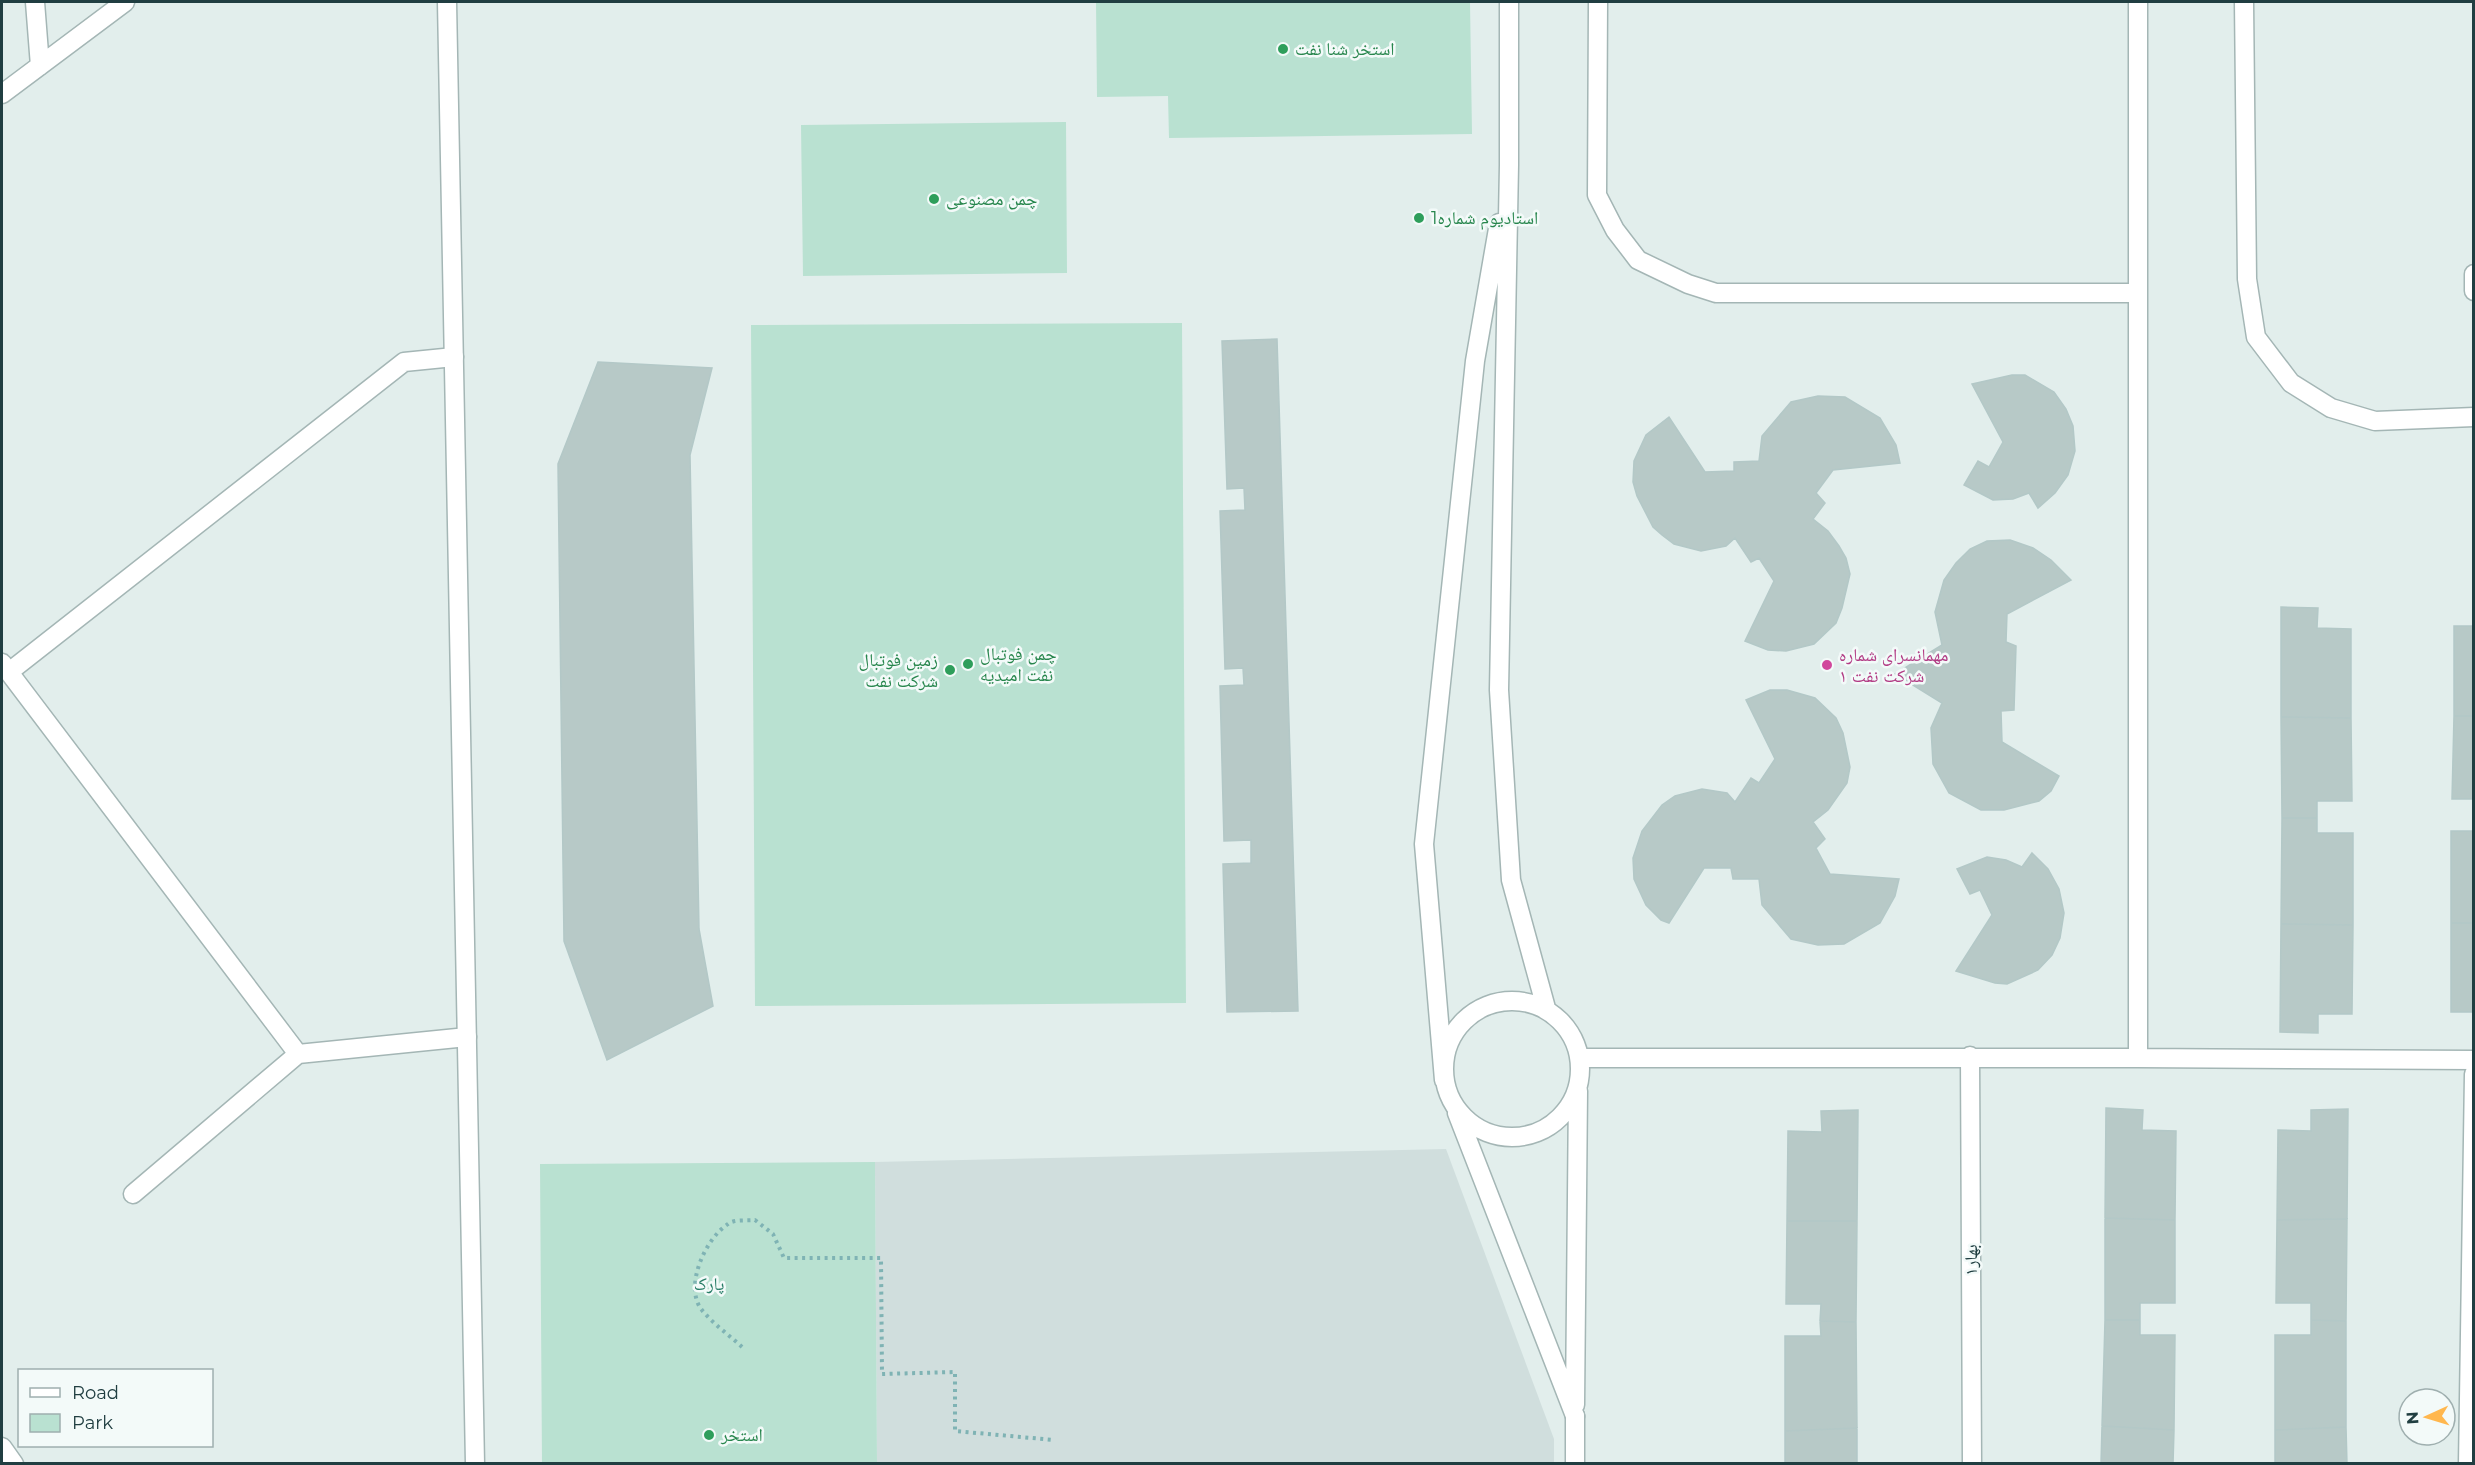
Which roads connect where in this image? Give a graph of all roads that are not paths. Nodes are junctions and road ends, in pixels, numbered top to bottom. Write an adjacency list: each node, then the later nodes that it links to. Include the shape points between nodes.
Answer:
1 (35, 2): 8 (street)
2 (125, 2): 8 (street)
3 (447, 2): 14 (street)
4 (1509, 2): 10 (street)
5 (1598, 2): 13 (street, via 1597,195 1615,230 1638,260 1688,285 1716,293)
6 (2138, 2): 13 (street)
7 (2244, 2): 15 (street, via 2247,279 2256,337 2290,383 2331,408 2375,421)
8 (39, 66): 9 (street)
9 (2, 94)
10 (1509, 165): 17 (street, via 1499,690 1511,880); 25 (street, via 1475,361 1424,844)
11 (2474, 274): 12 (street)
12 (2474, 291)
13 (2138, 292): 22 (street)
14 (454, 357): 16 (street, via 404,362); 18 (street)
15 (2474, 417)
16 (5, 668): 19 (street)
17 (1546, 1008): 21 (street, via 1569,1029); 25 (street, via 1516,999 1486,1004 1461,1022 1446,1049)
18 (467, 1037): 19 (street); 32 (street)
19 (298, 1054): 28 (street)
20 (1970, 1056): 21 (street); 22 (street); 34 (street, بهار۱)
21 (1580, 1058): 26 (street)
22 (2138, 1058): 23 (street)
23 (2474, 1060)
24 (2474, 1074): 35 (street)
25 (1444, 1080): 27 (street)
26 (1578, 1088): 27 (street, via 1563,1115 1538,1133 1508,1138 1478,1129); 29 (street)
27 (1455, 1108): 29 (street)
28 (133, 1194)
29 (1575, 1416): 33 (street)
30 (2, 1448): 31 (street)
31 (14, 1464)
32 (475, 1464)
33 (1575, 1464)
34 (1972, 1464)
35 (2468, 1464)

